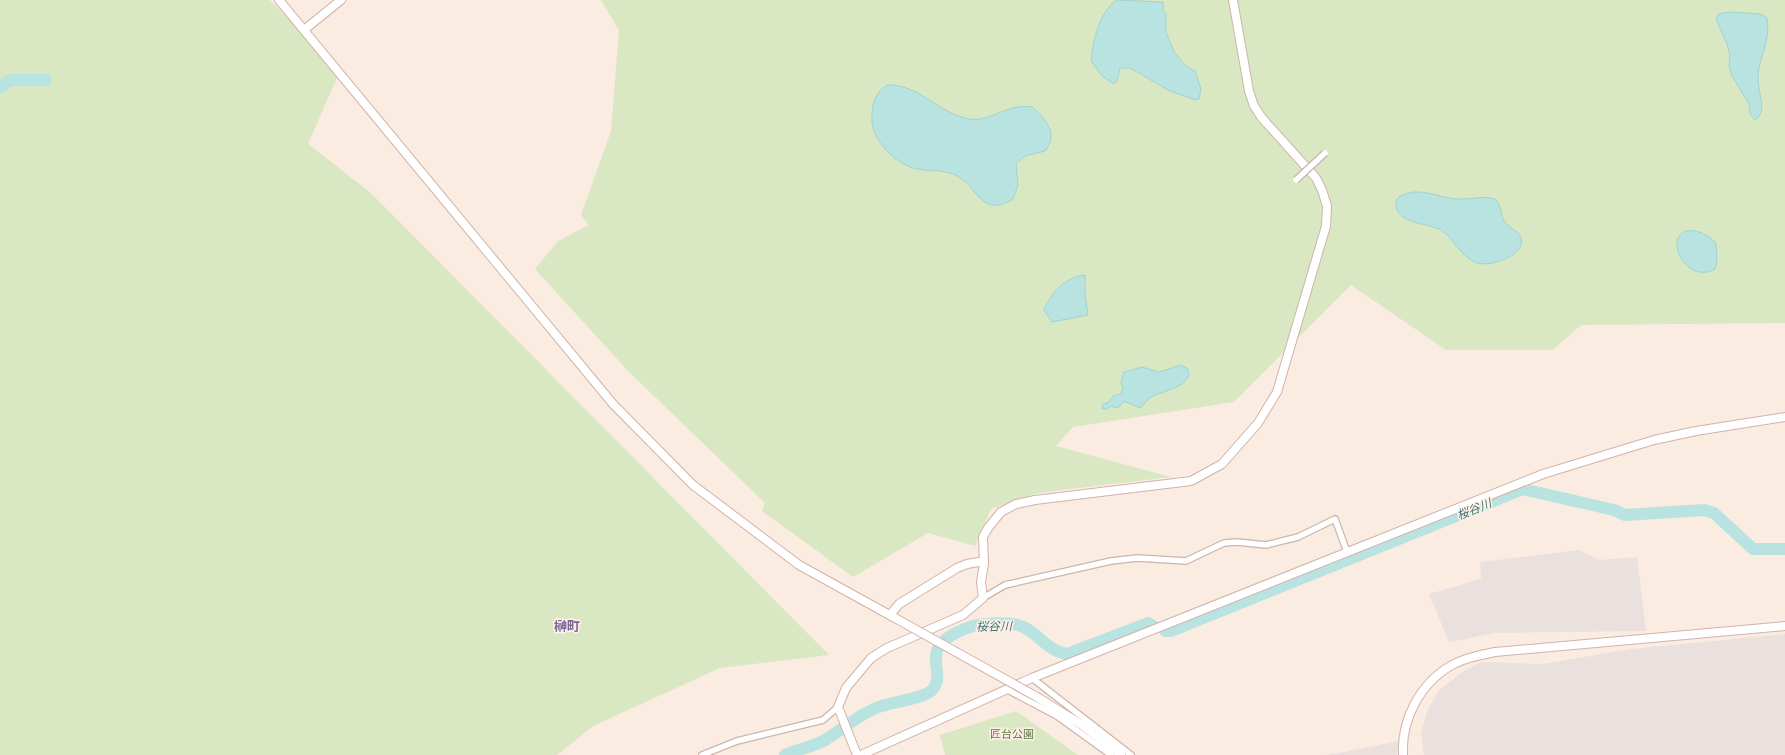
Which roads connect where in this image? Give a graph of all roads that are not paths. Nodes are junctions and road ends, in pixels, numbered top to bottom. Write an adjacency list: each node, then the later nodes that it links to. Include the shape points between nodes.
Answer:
1 (279, 0): 4 (street)
2 (341, 0): 4 (street)
3 (1233, 0): 9 (street, via 1254,106 1316,178 1327,206 1326,226 1277,392 1258,423 1222,464 1206,474 1191,481 1168,485 1016,504 1001,512 988,528 983,537)
4 (304, 30): 11 (street, via 612,404 693,484 799,564)
5 (1325, 153): 6 (street, bridge)
6 (1296, 180)
7 (1785, 417): 8 (street, via 1696,431 1608,453 1543,474)
8 (1347, 552): 10 (street, via 1335,519 1298,537 1266,545 1224,543 1186,561 1137,558 1111,561 1005,585); 13 (street)
9 (984, 561): 10 (street, via 981,582); 11 (street, via 957,568 899,604)
10 (983, 598): 15 (street, via 963,615 887,648 872,658 846,688)
11 (892, 616): 20 (street, bridge, via 1037,697 1082,725)
12 (1785, 626): 22 (street, via 1495,652 1465,659 1440,673 1419,696 1406,725)
13 (1032, 678): 14 (street); 21 (street)
14 (1006, 689): 18 (street); 19 (street, via 1057,716)
15 (838, 707): 16 (street, via 823,720 737,741); 17 (street)
16 (702, 755)
17 (857, 755)
18 (861, 755)
19 (1111, 755)
20 (1120, 755)
21 (1131, 755)
22 (1403, 755)

